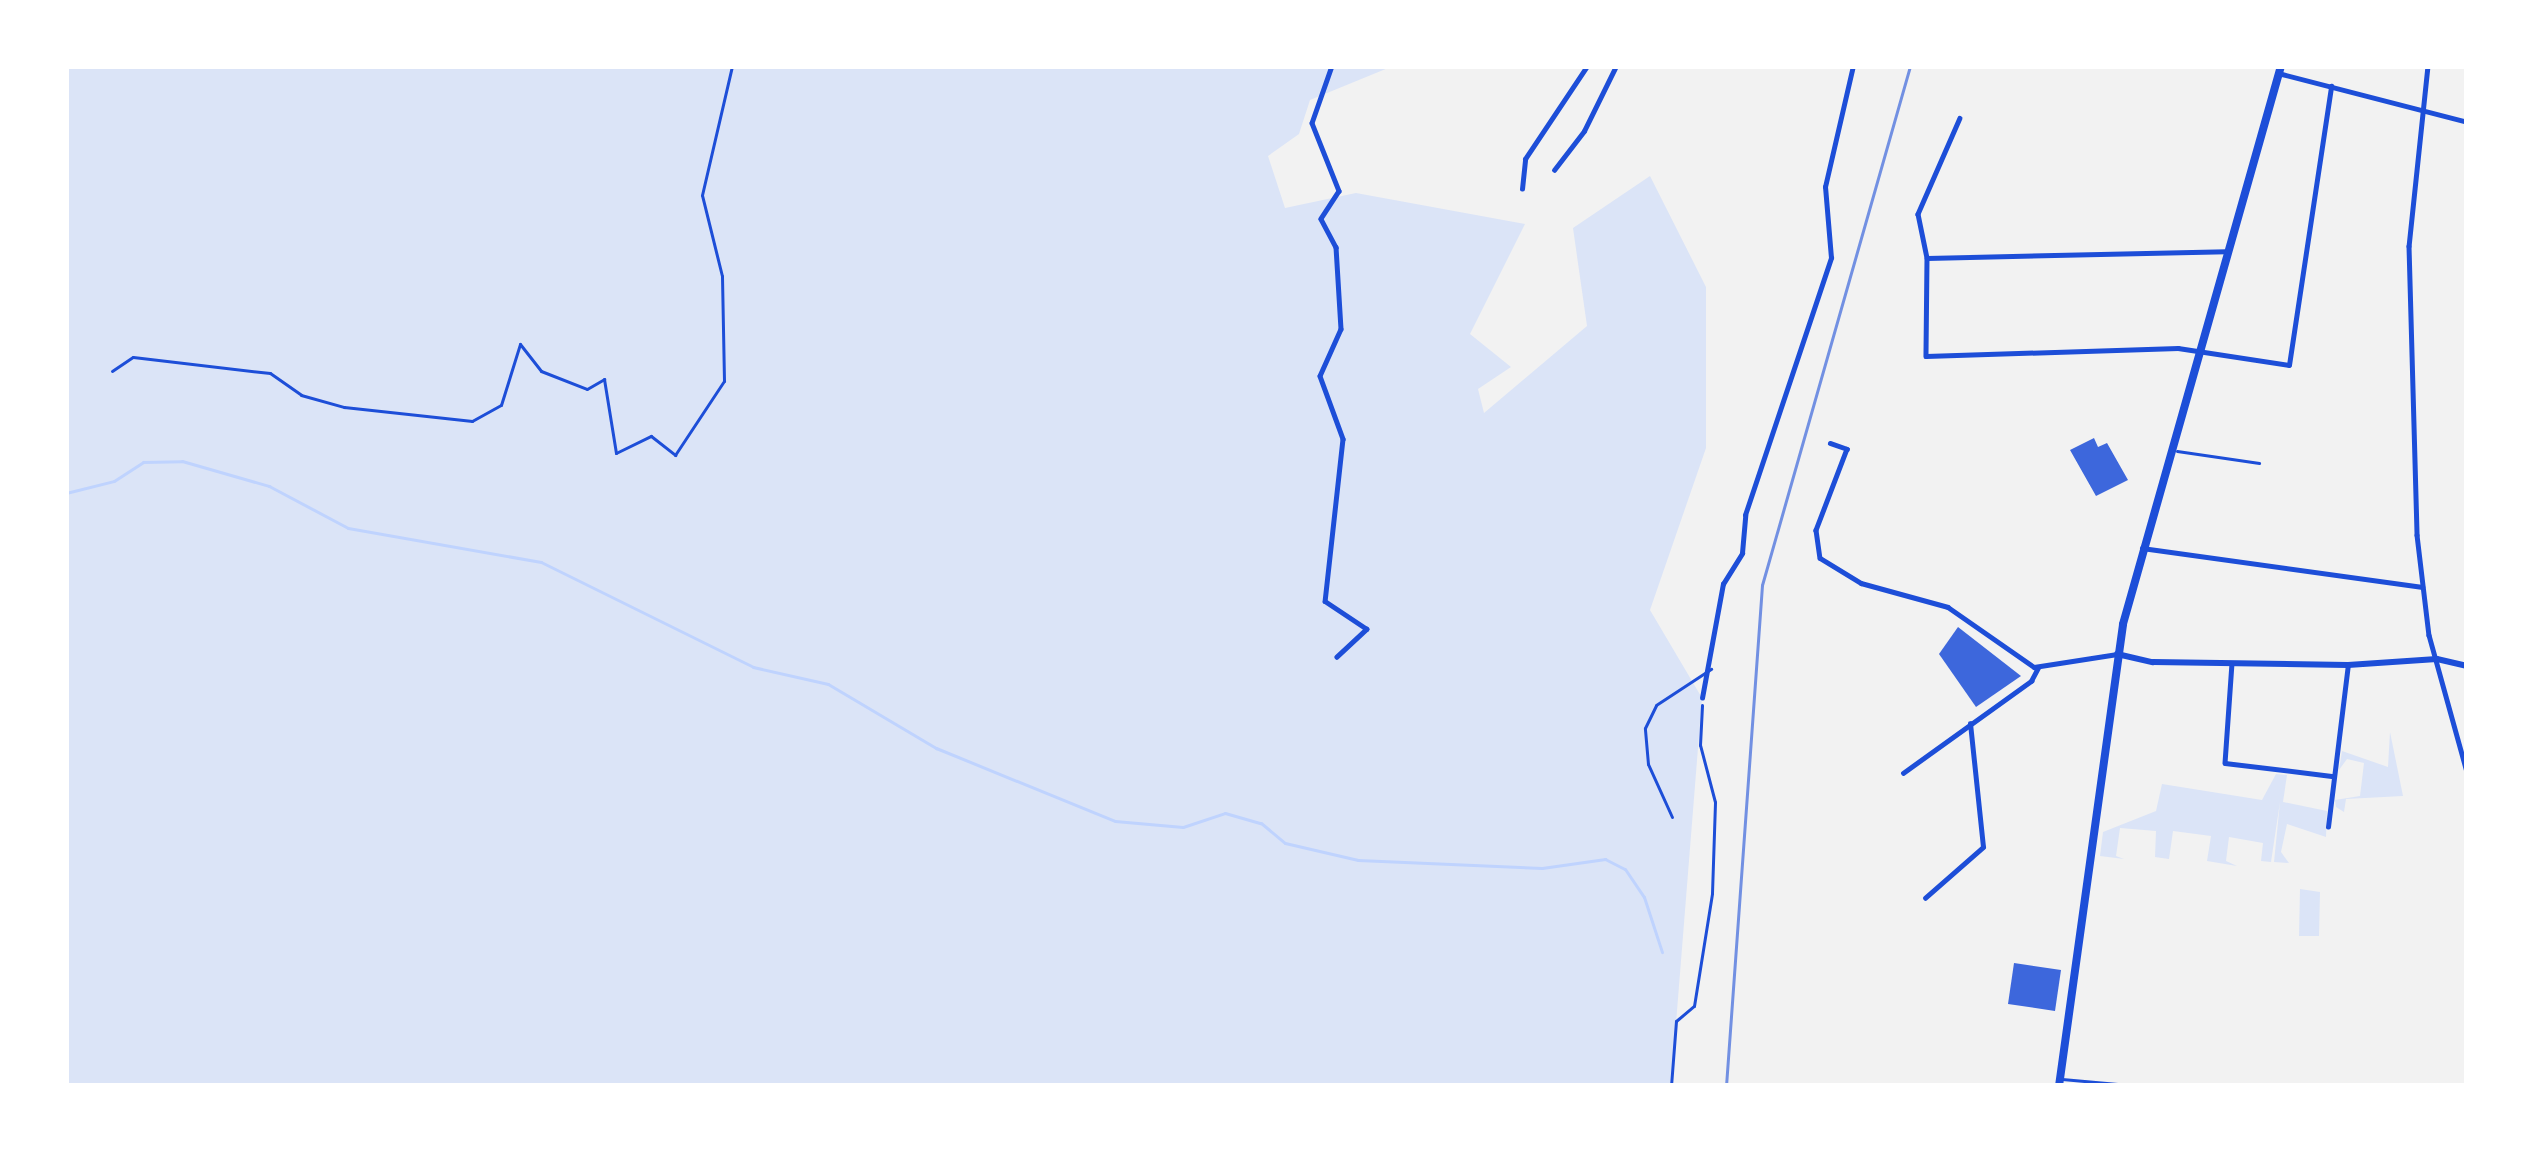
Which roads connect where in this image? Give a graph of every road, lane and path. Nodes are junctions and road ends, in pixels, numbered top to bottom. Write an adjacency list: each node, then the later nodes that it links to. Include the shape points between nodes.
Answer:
1 (732, 66): 17 (path, via 702,195 722,276 724,381 675,455 651,436 616,453 604,380 587,389 542,371 520,344 501,405 472,421 344,407 301,395 271,373 133,357)
2 (1332, 66): 26 (street, via 1312,123 1339,191 1321,219 1336,247 1341,329 1320,376 1343,439 1325,601 1366,629)
3 (1587, 66): 13 (street, via 1525,159)
4 (1616, 66): 12 (street)
5 (1853, 66): 18 (street, via 1825,188 1831,258)
6 (2428, 66): 9 (street)
7 (2280, 70): 8 (street); 14 (main road)
8 (2331, 86): 9 (street); 16 (street, via 2288,365)
9 (2423, 113): 11 (street); 24 (street, via 2409,246)
10 (1960, 118): 15 (street, via 1918,214)
11 (2467, 122)
12 (1554, 170)
13 (1522, 189)
14 (2226, 251): 15 (street); 16 (main road)
15 (1927, 258): 16 (street, via 1926,356)
16 (2198, 352): 21 (main road)
17 (112, 371)
18 (1774, 426): 19 (street); 32 (street, via 1744,515 1742,553 1724,584)
19 (1784, 428)
20 (1830, 442): 31 (street, via 1847,449 1816,530 1820,558 1861,583 1948,607)
21 (2169, 449): 22 (lane); 23 (main road)
22 (2259, 463)
23 (2141, 548): 24 (street); 25 (main road)
24 (2422, 587): 27 (street)
25 (2117, 654): 28 (street); 31 (street); 41 (main road)
26 (1337, 657)
27 (2437, 658): 29 (street); 30 (street); 36 (street)
28 (2232, 663): 29 (street); 37 (street, via 2225,763)
29 (2348, 665): 37 (street)
30 (2467, 666)
31 (2038, 668): 34 (street)
32 (1711, 669): 33 (street); 38 (lane, via 1656,705 1645,728 1648,764)
33 (1702, 698): 42 (path, via 1700,745 1714,802 1712,893 1694,1006 1676,1022)
34 (1970, 724): 35 (street); 40 (street, via 1983,848)
35 (1903, 772)
36 (2467, 772)
37 (2333, 776): 39 (street)
38 (1672, 817)
39 (2328, 826)
40 (1925, 898)
41 (2060, 1083): 43 (lane)
42 (1671, 1086)
43 (2140, 1086)

